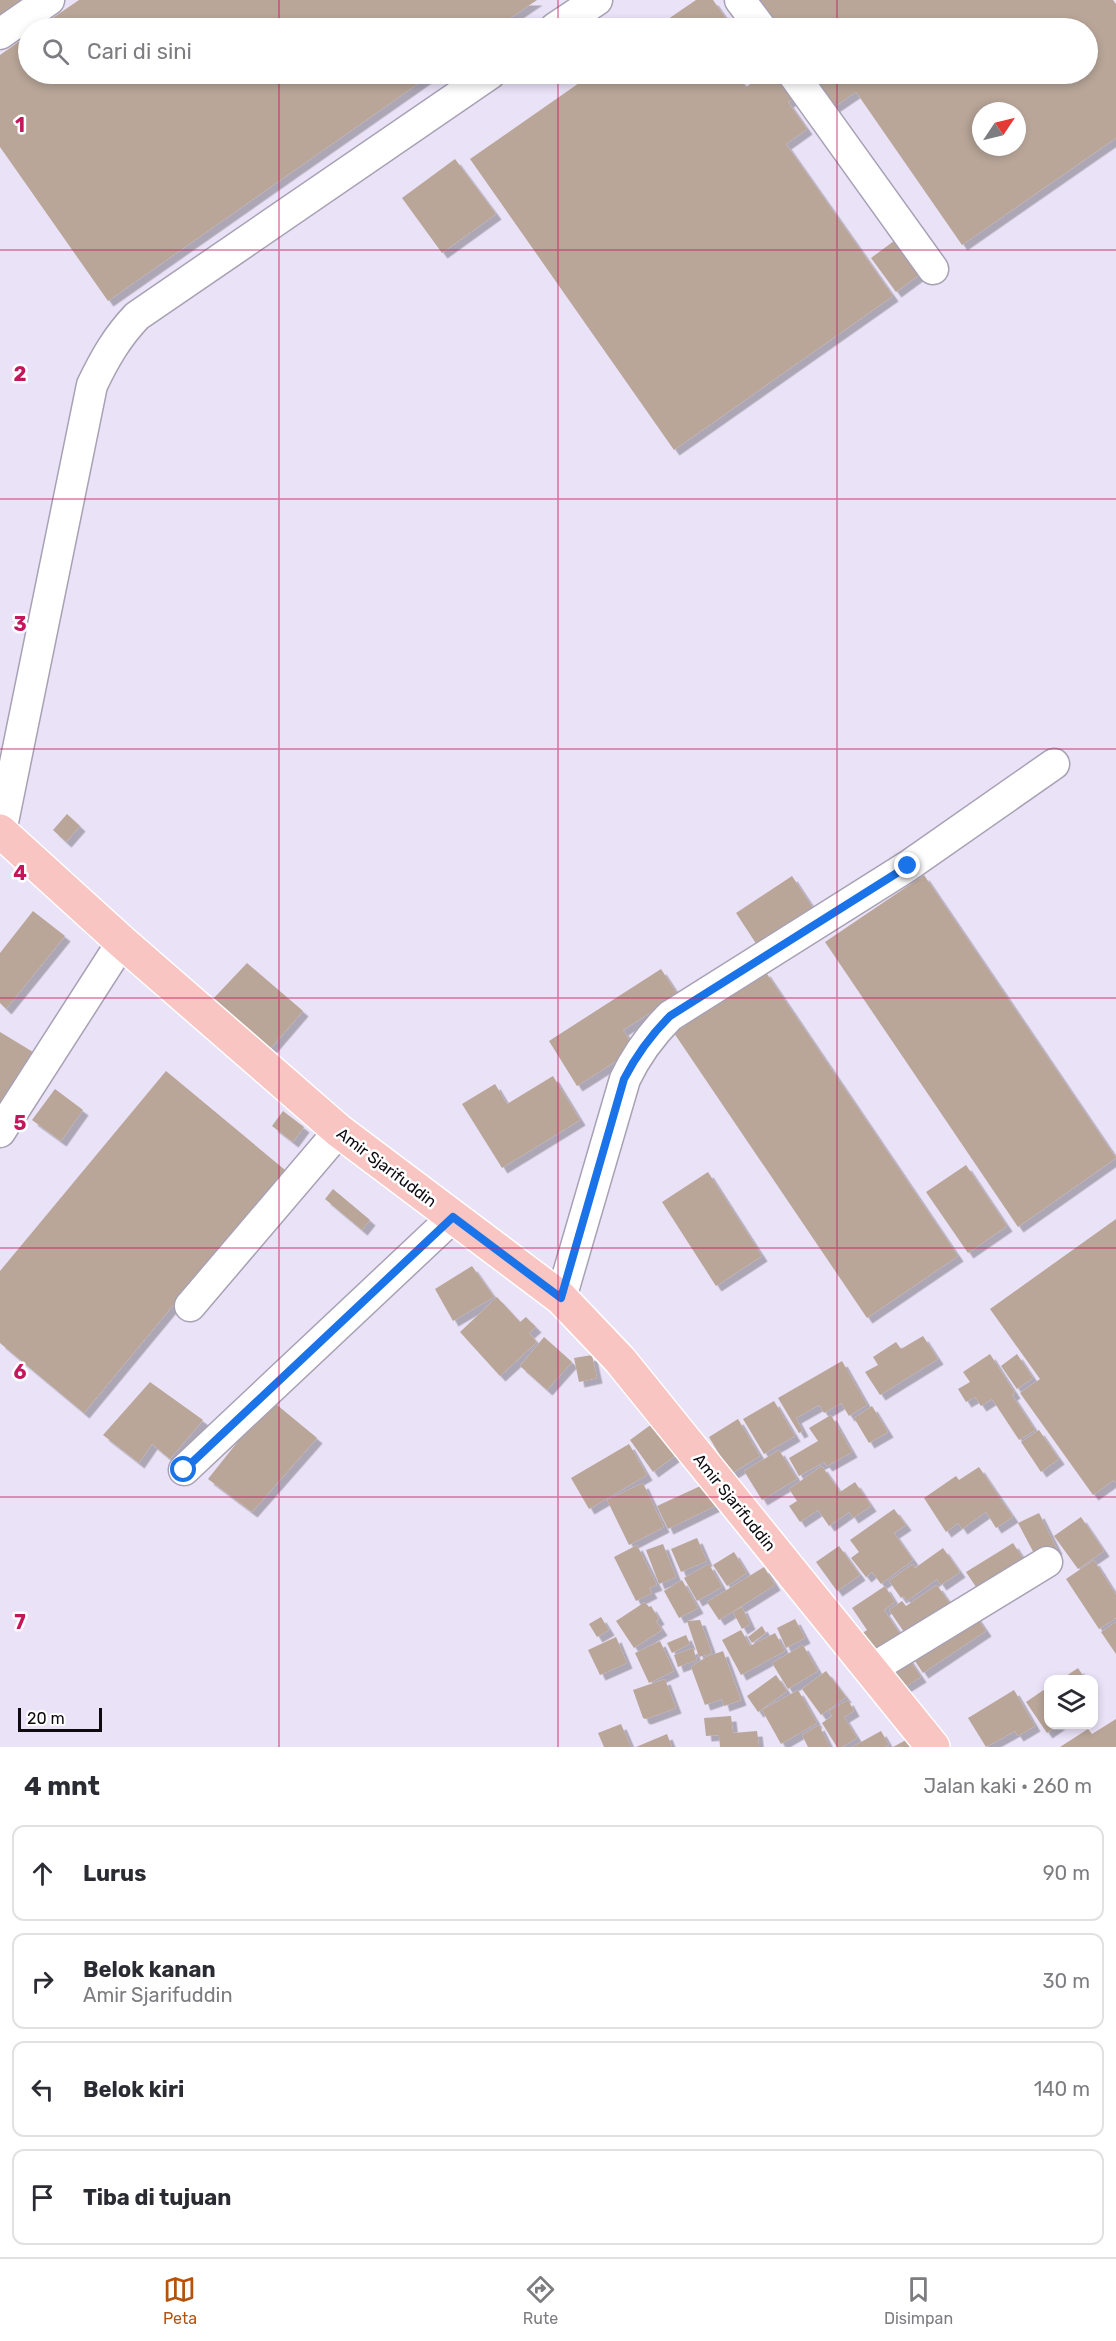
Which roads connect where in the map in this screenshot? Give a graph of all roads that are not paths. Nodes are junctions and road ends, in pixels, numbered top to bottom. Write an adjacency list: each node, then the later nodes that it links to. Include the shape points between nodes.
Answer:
1 (50, 0): 4 (street)
2 (597, 0): 5 (street)
3 (740, 0): 6 (street)
4 (24, 18)
5 (570, 18)
6 (754, 18)
7 (18, 22): 8 (street)
8 (0, 34)
9 (475, 84): 13 (street, via 137,316 108,351 92,385)
10 (800, 84): 11 (street)
11 (933, 270)
12 (1054, 764): 18 (street, via 908,866 670,1016 651,1034 624,1079)
13 (1, 831): 14 (main road, Amir Sjarifuddin)
14 (122, 942): 15 (main road, Amir Sjarifuddin); 16 (street)
15 (339, 1131): 17 (main road, Amir Sjarifuddin); 19 (street)
16 (0, 1132)
17 (453, 1217): 18 (main road, Amir Sjarifuddin); 20 (street)
18 (561, 1298): 22 (main road, Amir Sjarifuddin, via 620,1360)
19 (190, 1306)
20 (184, 1470)
21 (1047, 1562): 22 (street)
22 (870, 1670): 23 (main road, Amir Sjarifuddin)
23 (933, 1747)

